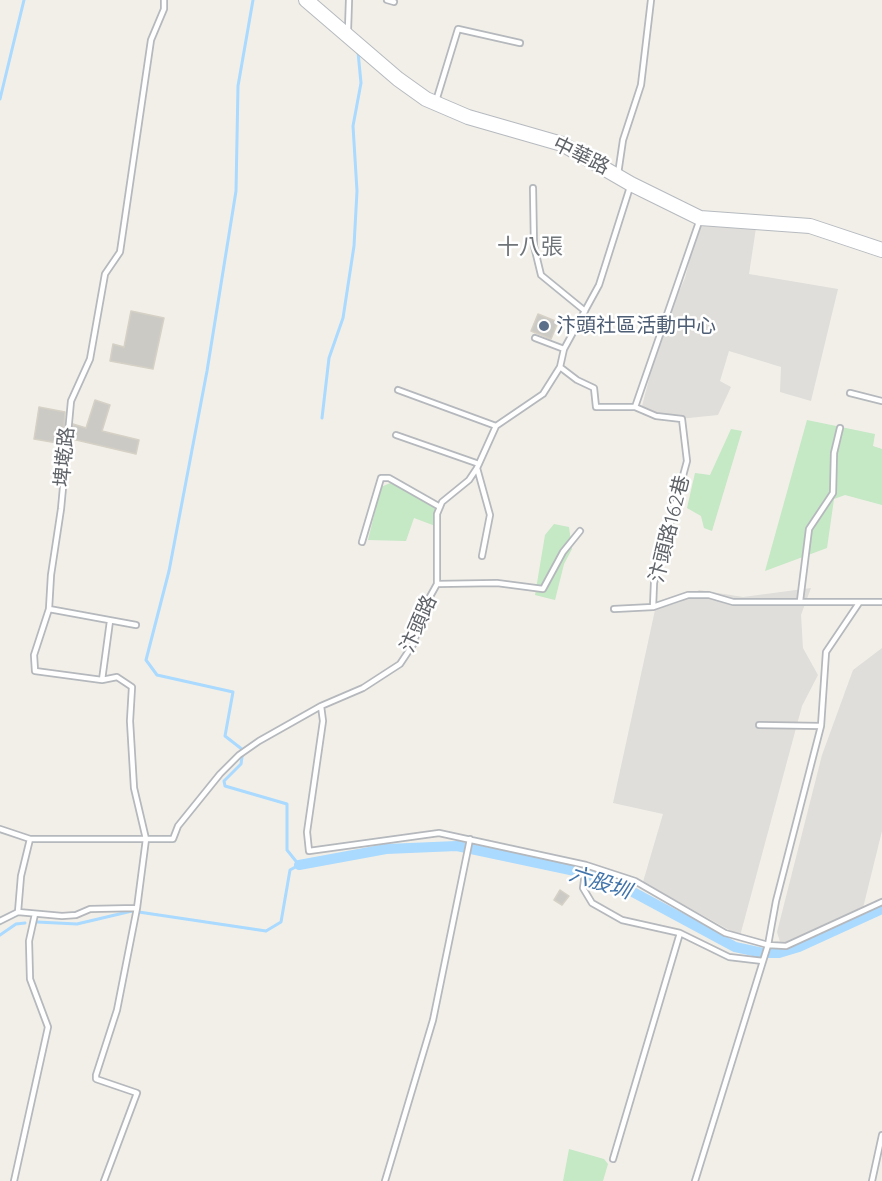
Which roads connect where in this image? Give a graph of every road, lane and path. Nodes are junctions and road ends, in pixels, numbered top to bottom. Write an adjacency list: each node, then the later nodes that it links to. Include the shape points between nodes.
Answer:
1 (164, 0): 36 (lane, 埤墘路, via 151,40 120,252 105,274 90,359 70,402)
2 (306, 0): 7 (street, 中華路)
3 (349, 0): 7 (lane)
4 (387, 0): 6 (lane)
5 (651, 0): 10 (lane, via 641,85 623,140)
6 (394, 2)
7 (347, 34): 9 (street, 中華路, via 398,79)
8 (520, 43): 9 (lane, via 458,29)
9 (436, 103): 10 (street, 中華路, via 468,117 562,144)
10 (618, 174): 11 (street, 中華路)
11 (631, 184): 13 (street, 中華路); 15 (lane, via 599,285)
12 (533, 188): 15 (lane, via 534,246 542,275)
13 (700, 218): 14 (street, 中華路, via 810,226); 22 (lane)
14 (882, 250)
15 (585, 311): 17 (lane)
16 (535, 338): 17 (lane)
17 (564, 349): 18 (lane)
18 (560, 367): 22 (lane, 汴頭路162巷, via 594,387 596,407); 23 (lane, via 543,394)
19 (398, 390): 23 (lane)
20 (850, 393): 21 (lane)
21 (882, 401)
22 (634, 407): 35 (lane, 汴頭路162巷, via 656,416 682,419 687,461 654,583)
23 (496, 426): 26 (lane)
24 (840, 428): 32 (lane, via 834,453 833,493 809,529)
25 (396, 435): 26 (lane)
26 (478, 466): 27 (lane); 30 (lane, via 490,514)
27 (440, 507): 29 (lane, via 389,478 381,478); 31 (lane, 汴頭路)
28 (580, 531): 31 (lane, via 563,552 543,589 497,583)
29 (362, 542)
30 (482, 556)
31 (436, 584): 41 (lane, 汴頭路, via 414,643 400,664 363,688)
32 (800, 601): 34 (lane); 35 (lane, via 733,602 709,595 688,595)
33 (882, 602): 34 (lane)
34 (859, 603): 43 (lane, via 826,652)
35 (653, 607): 37 (lane)
36 (49, 609): 38 (lane); 40 (lane, 埤墘路, via 34,656 35,671)
37 (614, 609)
38 (110, 621): 39 (lane); 40 (lane)
39 (136, 625)
40 (102, 680): 46 (lane, 埤墘路, via 117,677 132,687 129,721 134,788)
41 (321, 706): 46 (lane, 汴頭路, via 239,755 178,826 173,839); 47 (lane, via 323,721 307,832 309,851 440,833)
42 (759, 725): 43 (lane)
43 (820, 726): 55 (lane)
44 (0, 829): 45 (lane)
45 (30, 839): 46 (lane); 51 (lane)
46 (146, 839): 50 (lane, 埤墘路)
47 (470, 842): 48 (lane); 61 (lane, via 433,1020)
48 (585, 867): 54 (lane, via 583,888 592,903 622,920); 55 (lane, via 635,881 725,933)
49 (882, 902): 55 (lane, via 786,946)
50 (137, 908): 52 (lane, via 90,909 62,916); 60 (lane, 埤墘路, via 117,1010 96,1078 137,1093)
51 (18, 912): 52 (lane); 53 (lane)
52 (35, 914): 59 (lane, via 29,941 30,979 48,1027)
53 (0, 921)
54 (680, 933): 56 (lane, via 729,957); 58 (lane)
55 (768, 945): 56 (lane)
56 (763, 961): 62 (lane)
57 (882, 1135): 63 (lane)
58 (613, 1159)
59 (14, 1181)
60 (104, 1181)
61 (384, 1181)
62 (695, 1181)
63 (872, 1181)

